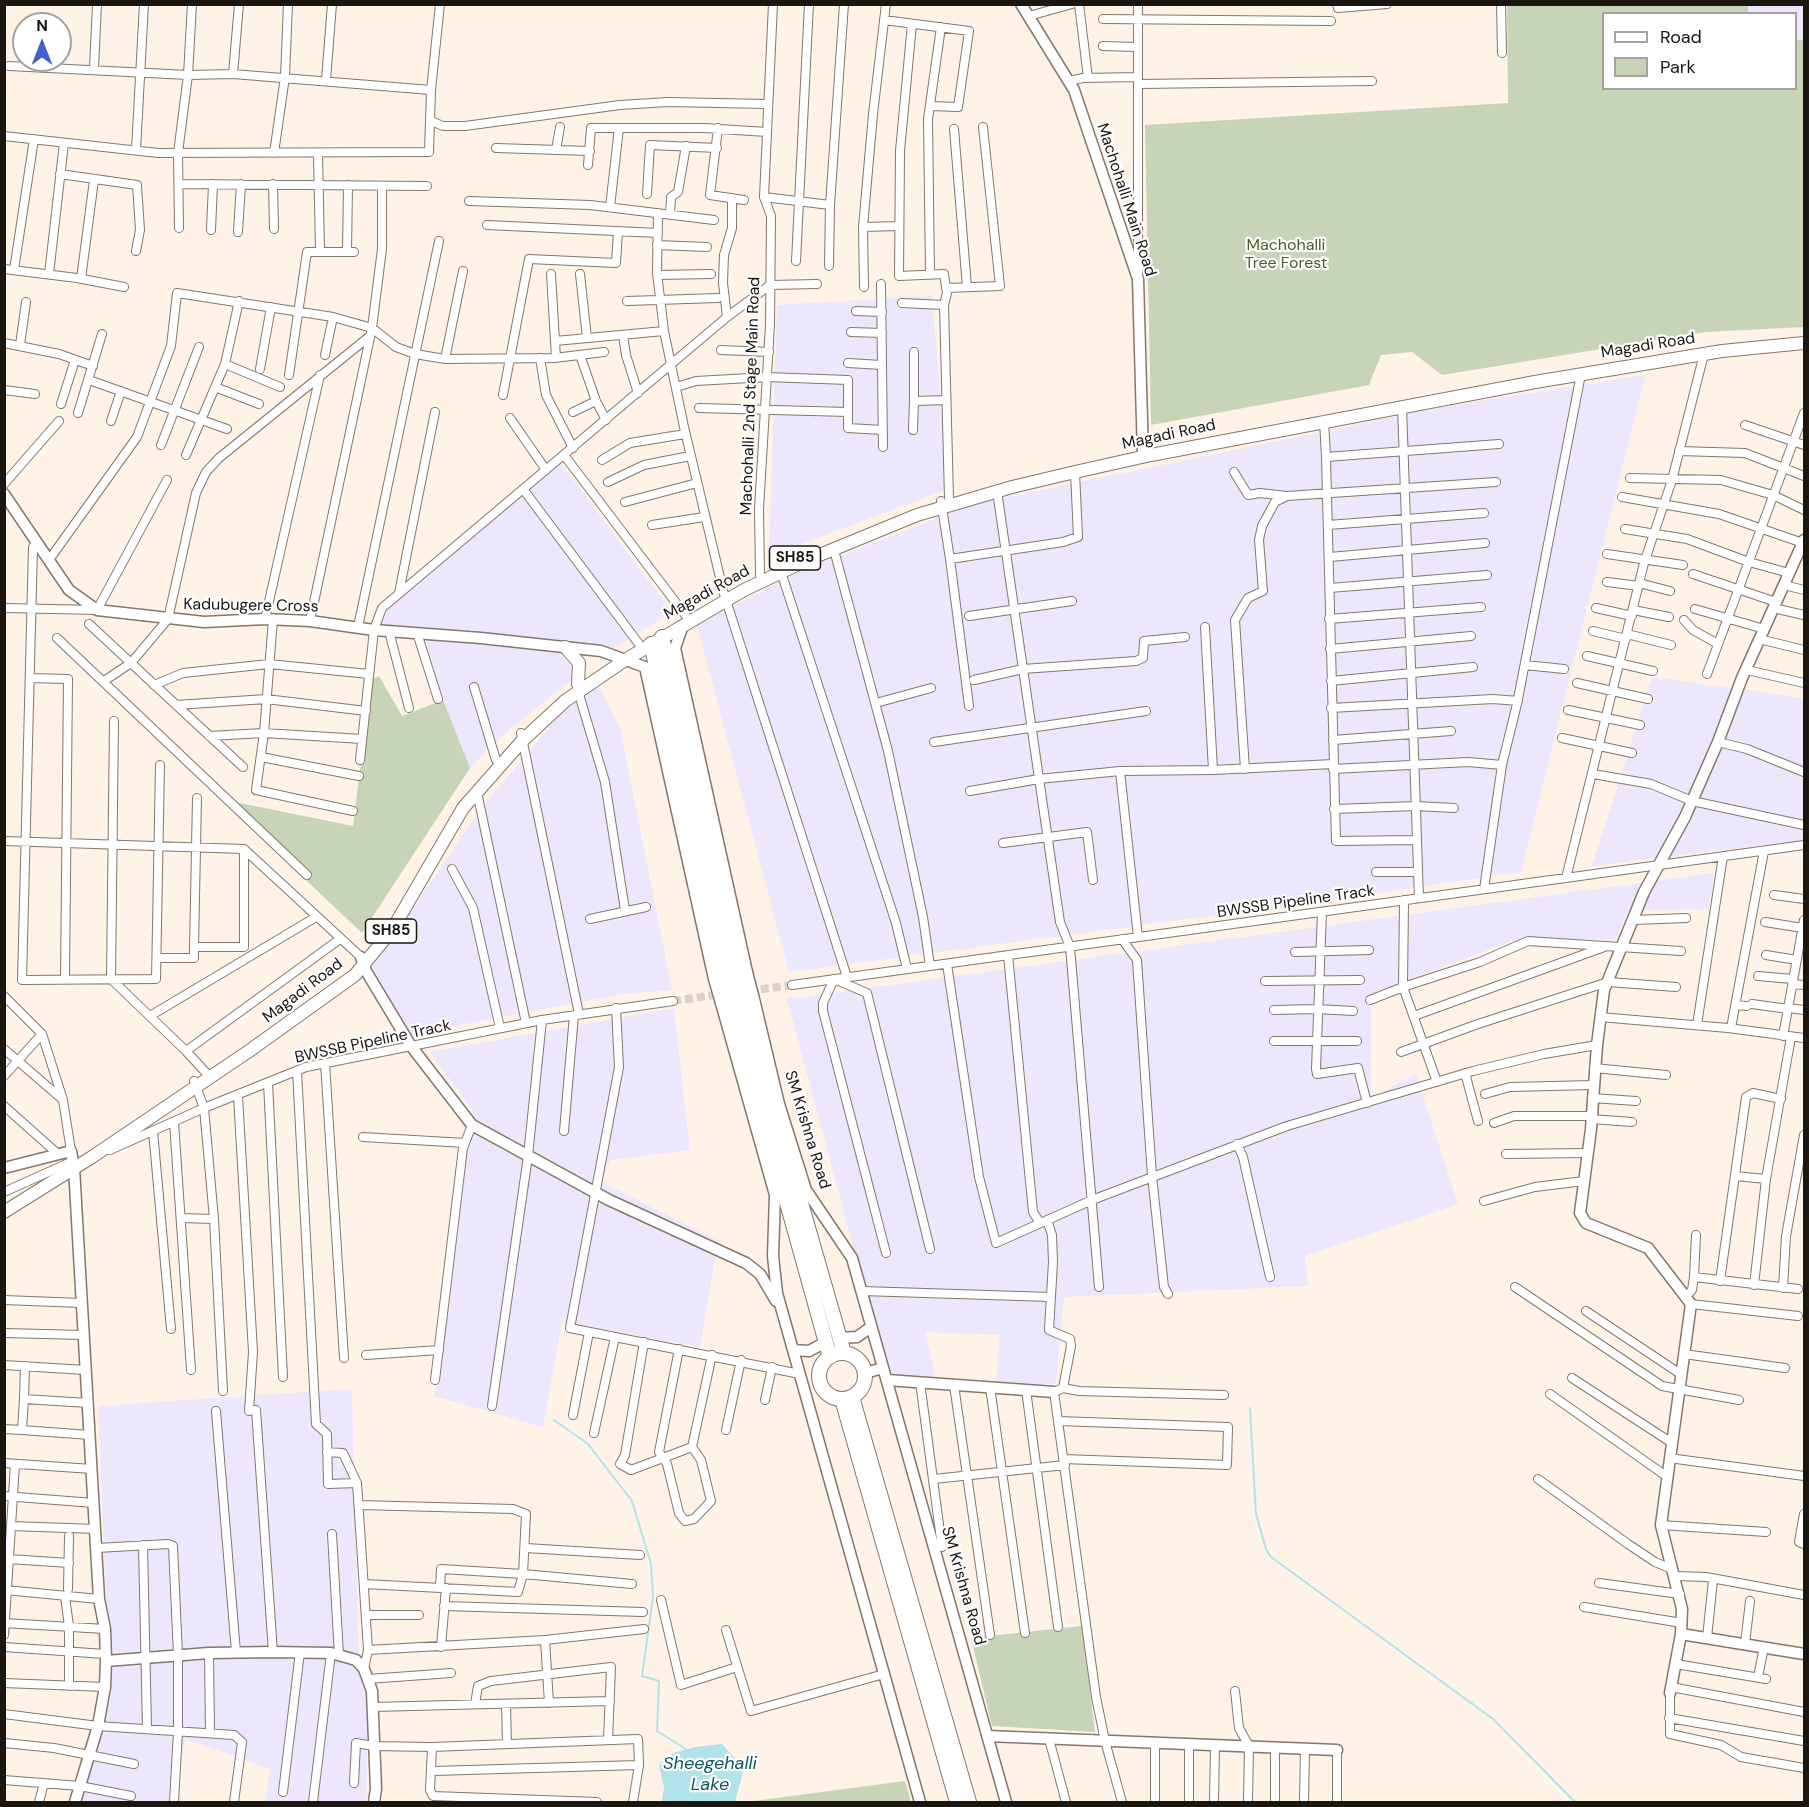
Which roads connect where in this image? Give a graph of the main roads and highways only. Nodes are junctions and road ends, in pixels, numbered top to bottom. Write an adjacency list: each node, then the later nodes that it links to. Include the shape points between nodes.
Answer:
1 (1804, 336): 3 (main road, Magadi Road / SH85, via 1647,355)
2 (1804, 343): 3 (main road, Magadi Road / SH85, via 1581,374)
3 (1142, 453): 4 (main road, Magadi Road / SH85); 4 (main road, Magadi Road / SH85, via 1010,480)
4 (944, 502): 5 (main road, Magadi Road / SH85); 5 (main road, Magadi Road / SH85, via 886,520 760,575)
5 (725, 597): 6 (main road, Magadi Road / SH85)
6 (685, 620): 7 (main road, Magadi Road / SH85); 7 (main road, Magadi Road / SH85)
7 (651, 642): 9 (main road, Magadi Road / SH85); 16 (highway, SM Krishna Road, bridge, via 736,999)
8 (565, 647): 9 (main road, via 579,663)
9 (578, 687): 10 (main road, Magadi Road / SH85)
10 (522, 736): 11 (main road, Magadi Road / SH85, via 463,808 392,930); 11 (main road, Magadi Road / SH85, via 459,803 388,925)
11 (362, 960): 12 (main road, Magadi Road / SH85)
12 (195, 1084): 13 (main road, Magadi Road / SH85); 13 (main road, Magadi Road / SH85, via 92,1157)
13 (73, 1160): 14 (main road, Magadi Road / SH85); 15 (main road, Magadi Road / SH85)
14 (4, 1204)
15 (4, 1212)
16 (837, 1355): 17 (highway, via 820,1369 820,1383 829,1394); 17 (highway, via 860,1361 865,1373 862,1388)
17 (847, 1398): 18 (highway)
18 (903, 1590): 19 (highway); 20 (highway)
19 (957, 1803)
20 (969, 1803)

